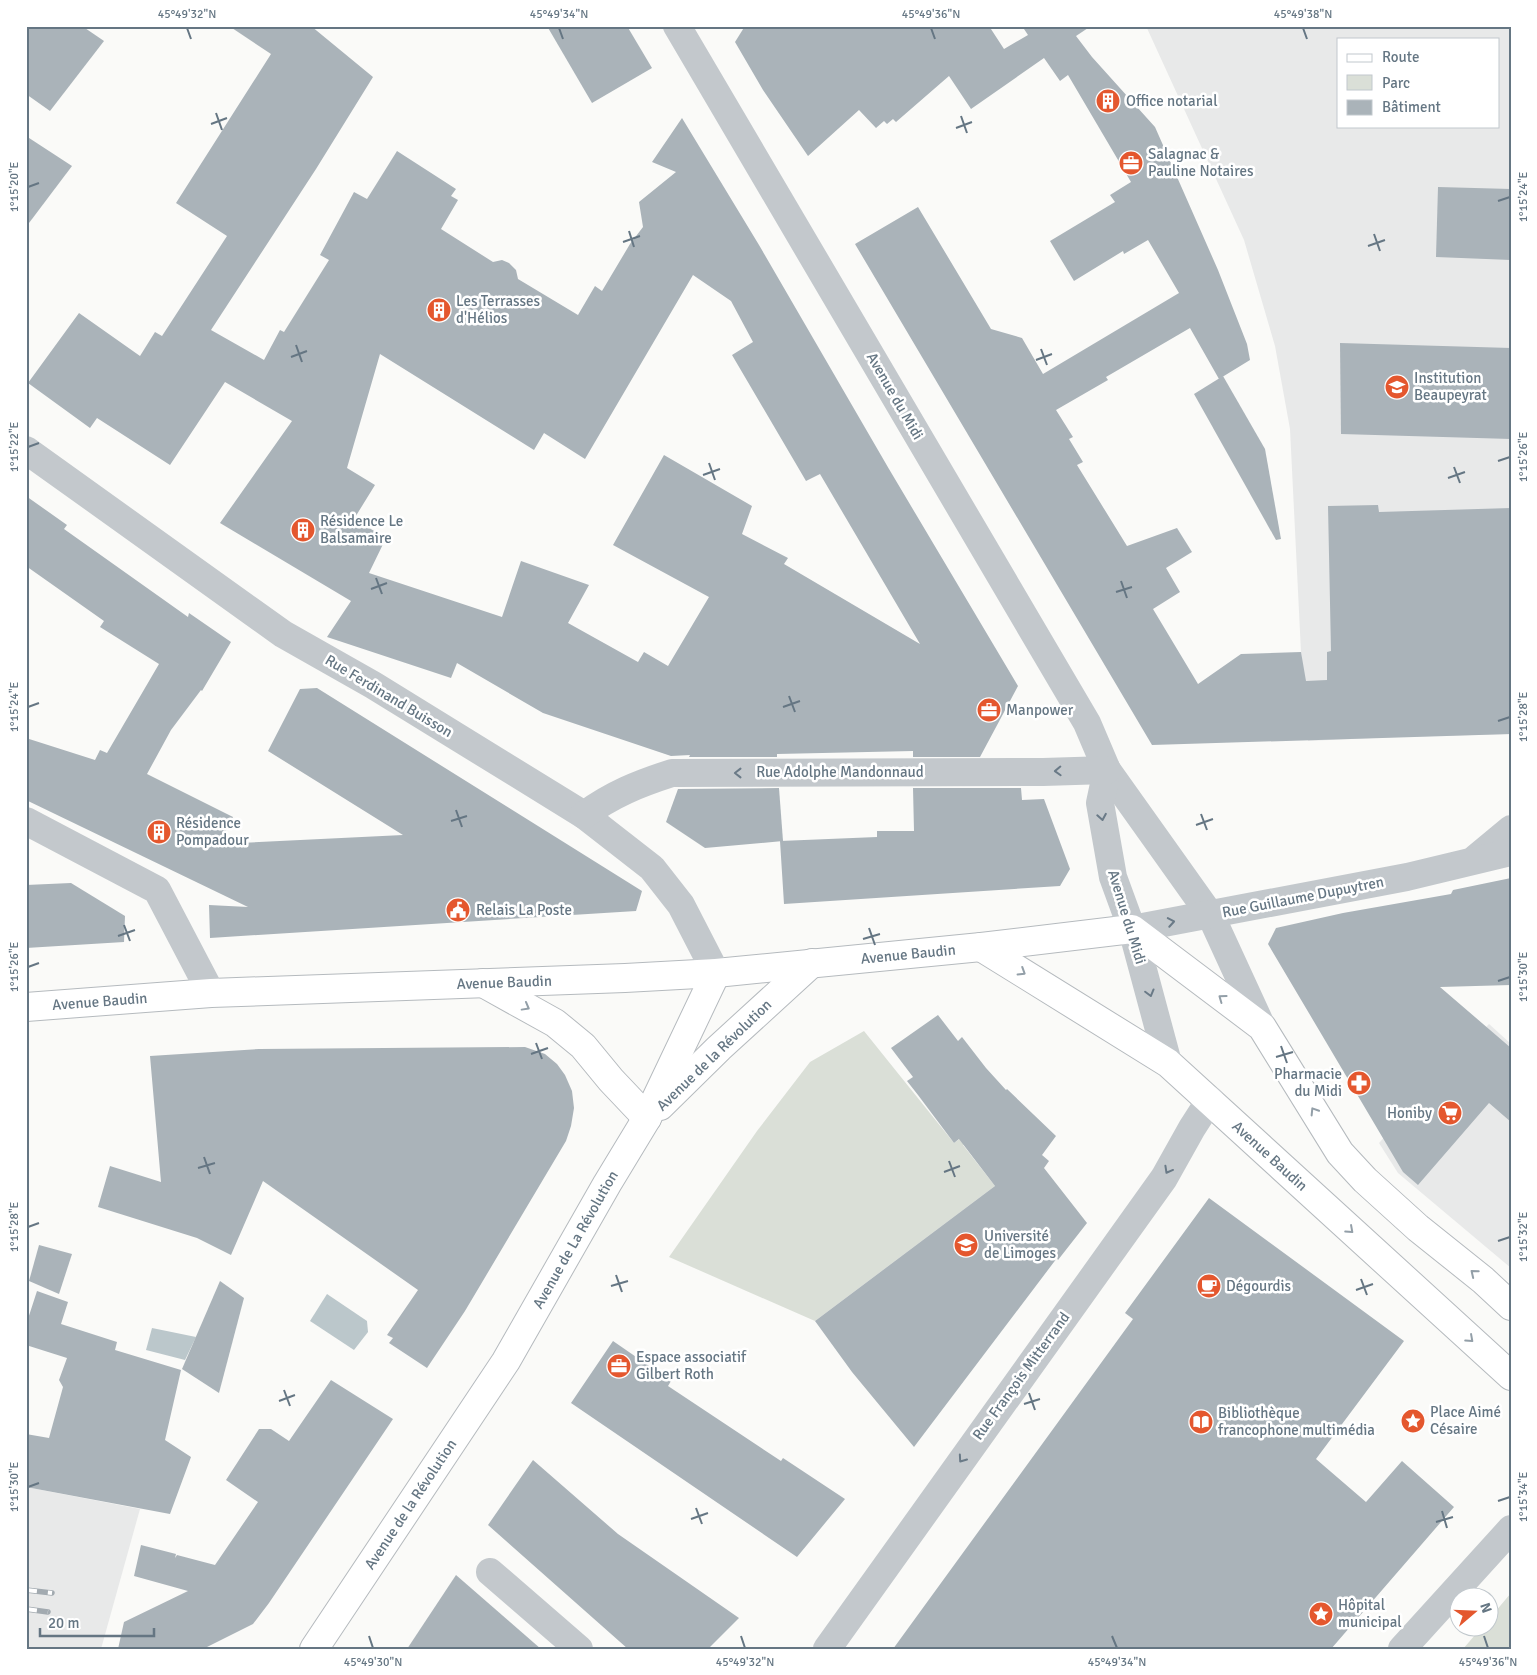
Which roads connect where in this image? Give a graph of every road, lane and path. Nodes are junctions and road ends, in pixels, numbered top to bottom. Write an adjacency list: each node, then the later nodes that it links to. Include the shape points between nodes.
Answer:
1 (677, 26): 3 (street, Avenue du Midi, via 1087,723)
2 (26, 450): 4 (street, Rue Ferdinand Buisson, via 283,634)
3 (1107, 770): 4 (street, Rue Adolphe Mandonnaud, one-way to 4, via 672,773 638,784); 9 (street, Avenue du Midi); 10 (street, Avenue du Midi, one-way to 10, via 1100,804 1113,878)
4 (584, 815): 13 (street, Rue Ferdinand Buisson, via 652,868 682,905)
5 (26, 821): 15 (street, via 157,890)
6 (1511, 829): 8 (street, Rue Guillaume Dupuytren)
7 (1511, 852): 8 (street, Rue Guillaume Dupuytren)
8 (1473, 861): 9 (street, Rue Guillaume Dupuytren)
9 (1210, 916): 10 (street, Rue Guillaume Dupuytren, one-way to 9); 17 (street)
10 (1132, 929): 11 (main road, Avenue Baudin); 17 (main road, one-way to 10); 18 (street, Avenue du Midi, one-way to 18)
11 (981, 947): 12 (main road, Avenue Baudin); 18 (main road, Avenue Baudin, one-way to 18)
12 (812, 963): 13 (main road, Avenue Baudin); 20 (main road, Avenue de la Révolution)
13 (716, 972): 14 (main road, Avenue Baudin); 20 (main road, Avenue de la Révolution)
14 (483, 983): 15 (main road, Avenue Baudin); 20 (main road, one-way to 20, via 555,1023 582,1046)
15 (211, 993): 16 (main road, Avenue Baudin)
16 (26, 1007)
17 (1262, 1027): 21 (main road, one-way to 17, via 1418,1228 1340,1153)
18 (1168, 1063): 19 (main road, Avenue Baudin)
19 (1210, 1100): 23 (main road, Avenue Baudin, one-way to 23); 28 (street, Rue François Mitterrand, one-way to 28, via 1164,1178)
20 (647, 1118): 22 (main road, Avenue de La Révolution)
21 (1511, 1306)
22 (506, 1361): 26 (main road, Avenue de la Révolution)
23 (1511, 1376)
24 (1511, 1529): 29 (street)
25 (490, 1572): 27 (street)
26 (314, 1649)
27 (579, 1649)
28 (827, 1649)
29 (1402, 1649)

